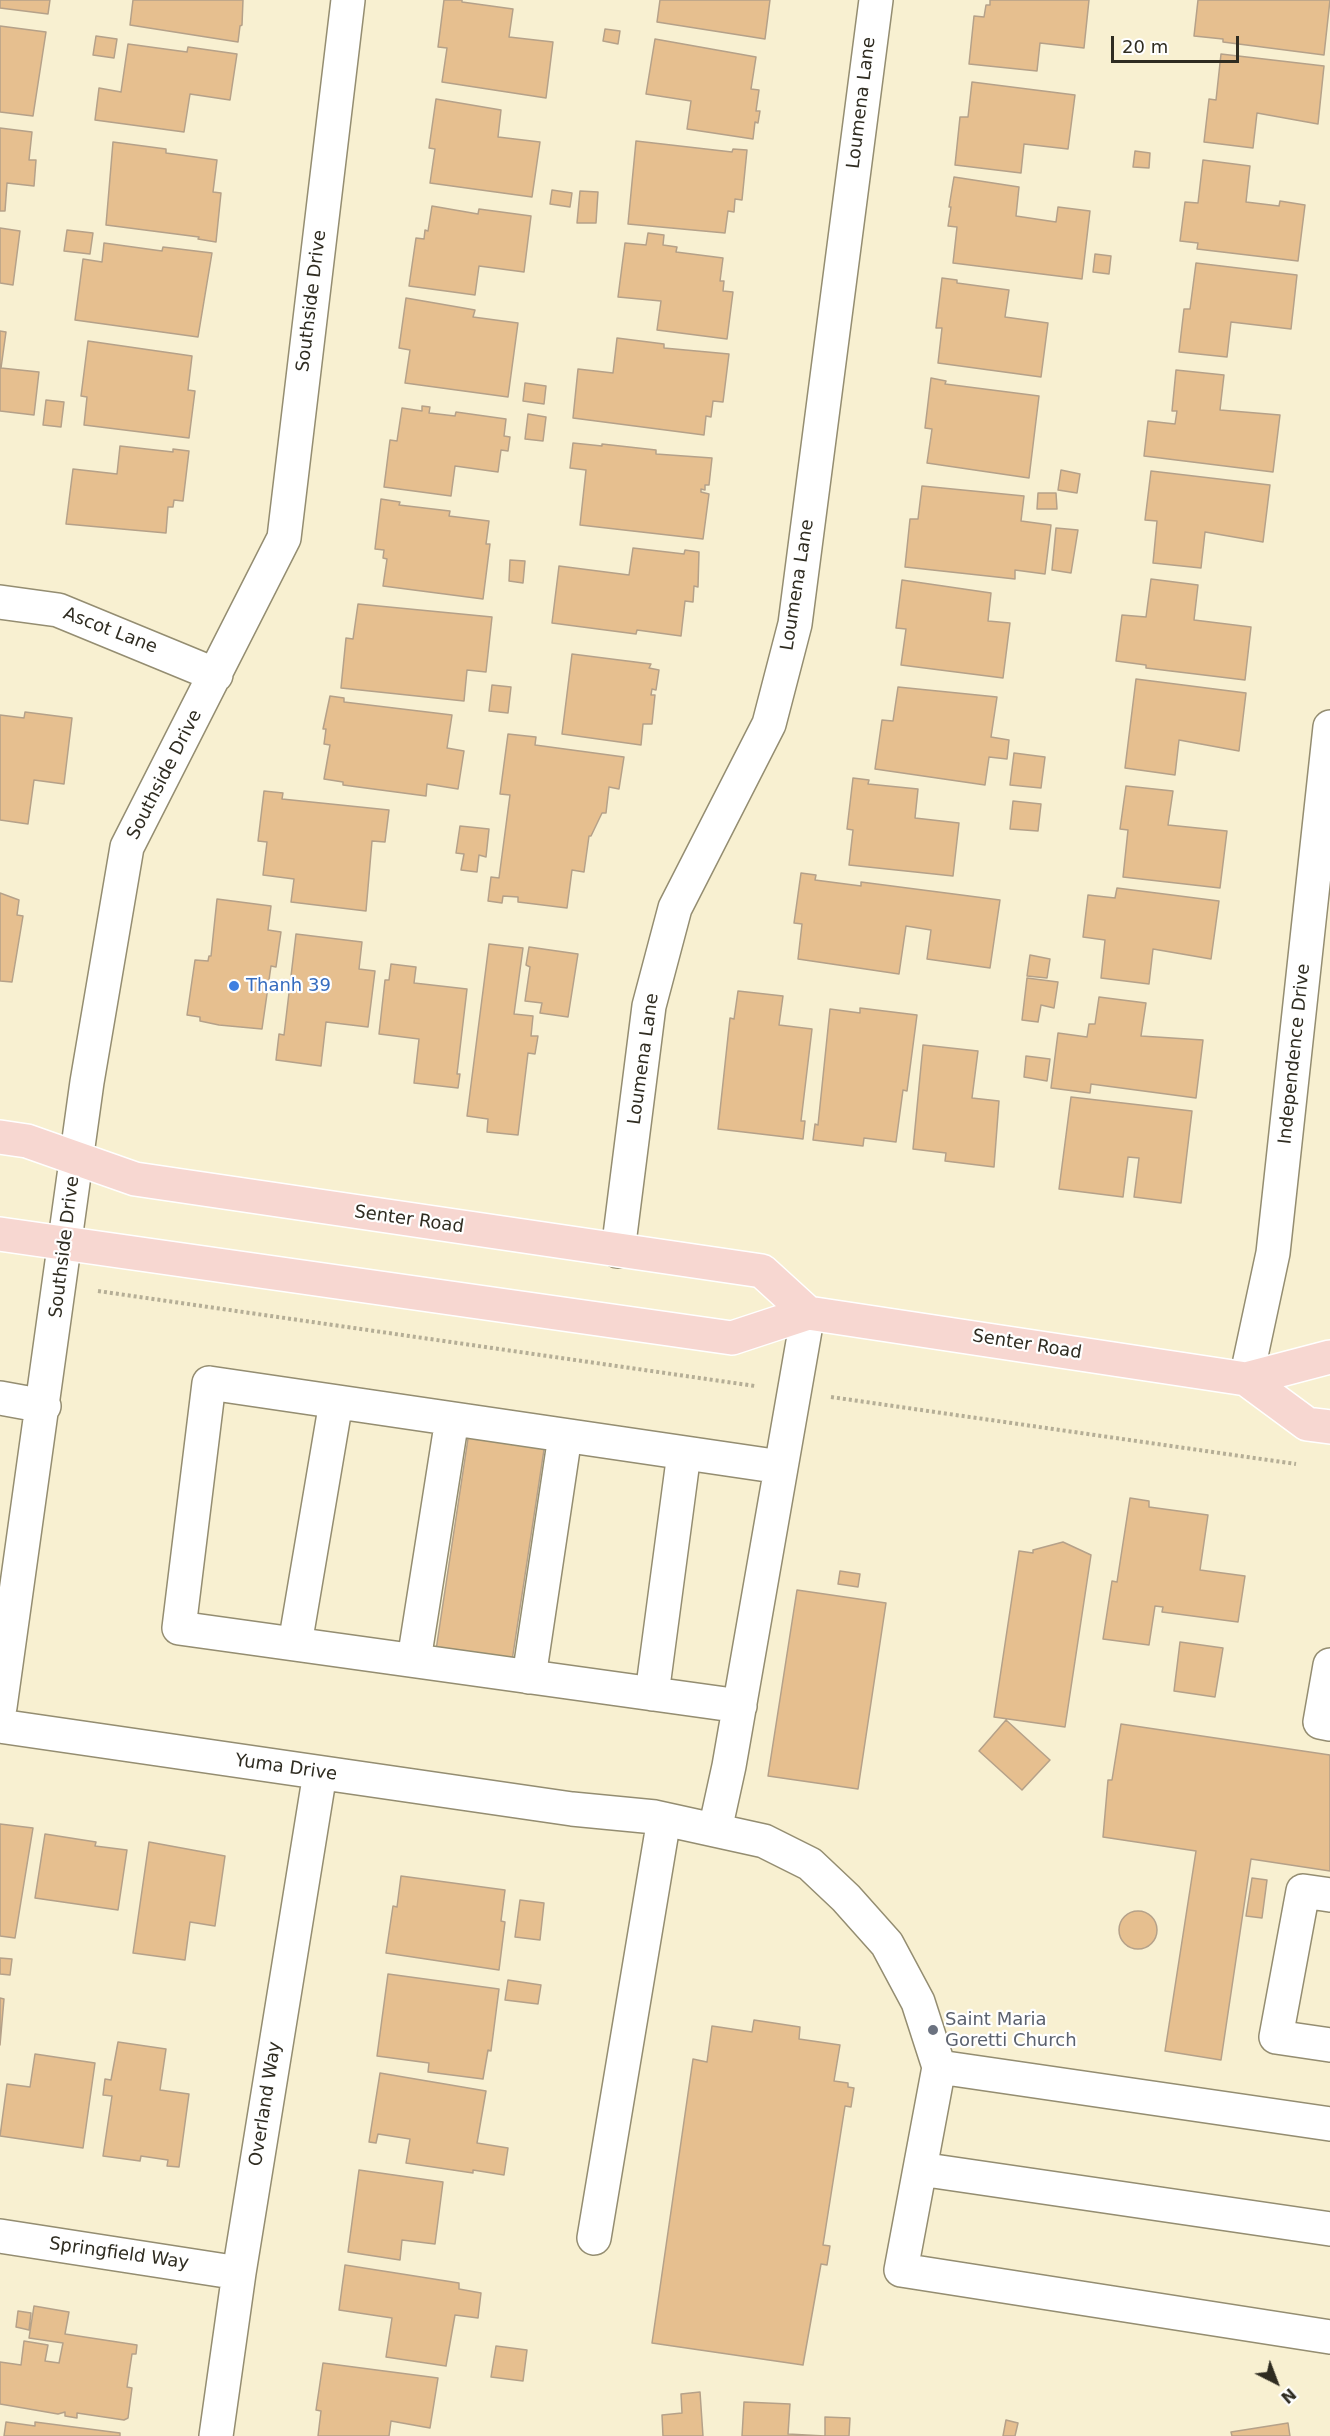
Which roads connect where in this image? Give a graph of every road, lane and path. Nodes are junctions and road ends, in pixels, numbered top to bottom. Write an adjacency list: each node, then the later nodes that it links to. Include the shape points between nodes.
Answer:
1 (348, 0): 4 (street, Southside Drive, via 284,538)
2 (876, 0): 10 (street, Loumena Lane, via 795,624 769,724 675,908 649,1006)
3 (0, 602): 4 (street, Ascot Lane, via 58,610)
4 (216, 675): 7 (street, Southside Drive, via 127,847)
5 (1330, 727): 13 (street, Independence Drive, via 1273,1253)
6 (0, 1137): 7 (main road, Senter Road, via 27,1141)
7 (77, 1160): 9 (street, Southside Drive); 10 (main road, Senter Road, via 135,1179)
8 (0, 1234): 9 (main road, Senter Road)
9 (66, 1244): 11 (main road, Senter Road, via 732,1338); 14 (path, via 94,1290); 17 (street, Southside Drive)
10 (618, 1251): 11 (main road, Senter Road, via 762,1271)
11 (808, 1312): 13 (main road, Senter Road); 14 (street)
12 (1330, 1357): 13 (main road, Senter Road)
13 (1246, 1379): 19 (main road, Senter Road, via 1307,1424)
14 (794, 1392): 22 (path); 23 (street)
15 (0, 1398): 17 (street)
16 (336, 1402): 18 (street); 24 (street); 24 (street, via 209,1383 179,1628)
17 (44, 1406): 30 (street, Southside Drive)
18 (452, 1419): 20 (street); 25 (street)
19 (1330, 1427)
20 (565, 1436): 21 (street); 27 (street)
21 (684, 1453): 23 (street); 28 (street)
22 (1300, 1464)
23 (781, 1467): 29 (street)
24 (296, 1644): 25 (street)
25 (414, 1660): 27 (street)
26 (1330, 1665): 31 (street, via 1320,1722)
27 (529, 1677): 28 (street)
28 (652, 1694): 29 (street)
29 (740, 1706): 35 (street)
30 (0, 1707)
31 (1330, 1724)
32 (0, 1726): 33 (street, Yuma Drive)
33 (320, 1773): 34 (street, Yuma Drive); 44 (street, Overland Way)
34 (664, 1819): 35 (street, Yuma Drive); 43 (street)
35 (715, 1830): 38 (street, Yuma Drive, via 764,1841 810,1864 846,1898 887,1944 918,2002)
36 (1330, 1895): 37 (street, via 1303,1891 1276,2037)
37 (1330, 2045)
38 (939, 2067): 39 (street); 40 (street)
39 (1330, 2124)
40 (920, 2169): 41 (street); 45 (street, via 901,2270)
41 (1330, 2229)
42 (0, 2236): 44 (street, Springfield Way)
43 (594, 2238)
44 (238, 2273): 46 (street, Overland Way)
45 (1330, 2337)
46 (216, 2436)

